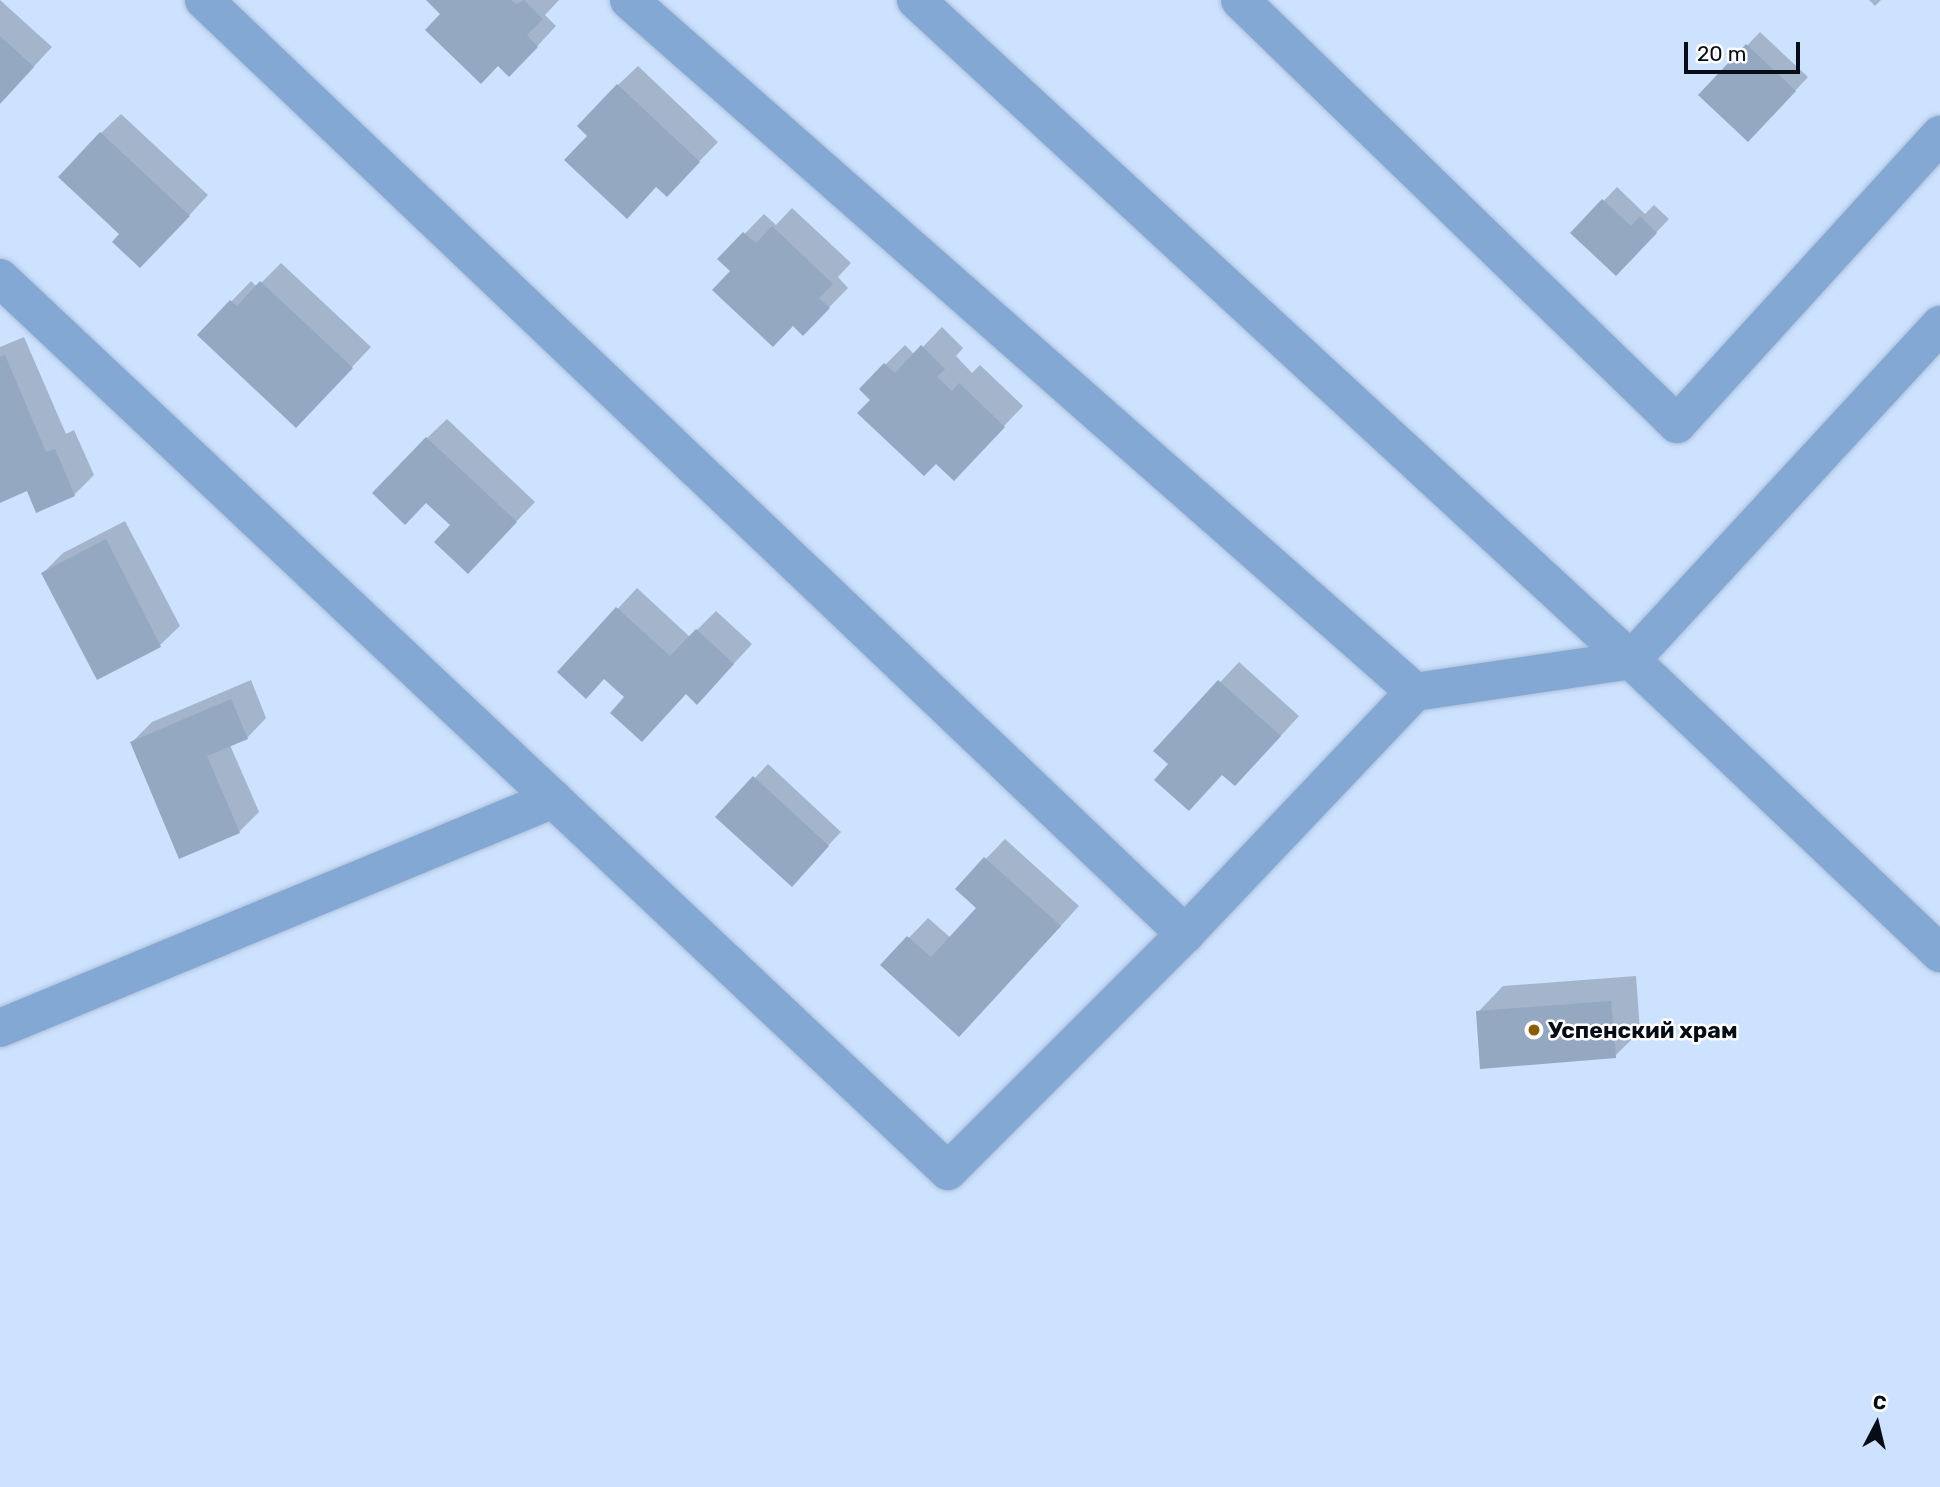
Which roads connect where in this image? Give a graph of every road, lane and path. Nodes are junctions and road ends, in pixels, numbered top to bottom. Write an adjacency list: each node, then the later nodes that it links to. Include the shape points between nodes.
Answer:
1 (204, 0): 11 (street)
2 (629, 0): 9 (street)
3 (916, 0): 8 (street)
4 (1240, 0): 5 (street, via 1677,424)
5 (1940, 135)
6 (0, 278): 10 (street)
7 (1940, 325): 8 (street)
8 (1631, 660): 9 (street); 12 (street)
9 (1415, 692): 11 (street)
10 (553, 799): 11 (street, via 948,1171); 13 (street)
11 (1185, 934)
12 (1940, 953)
13 (0, 1028)

